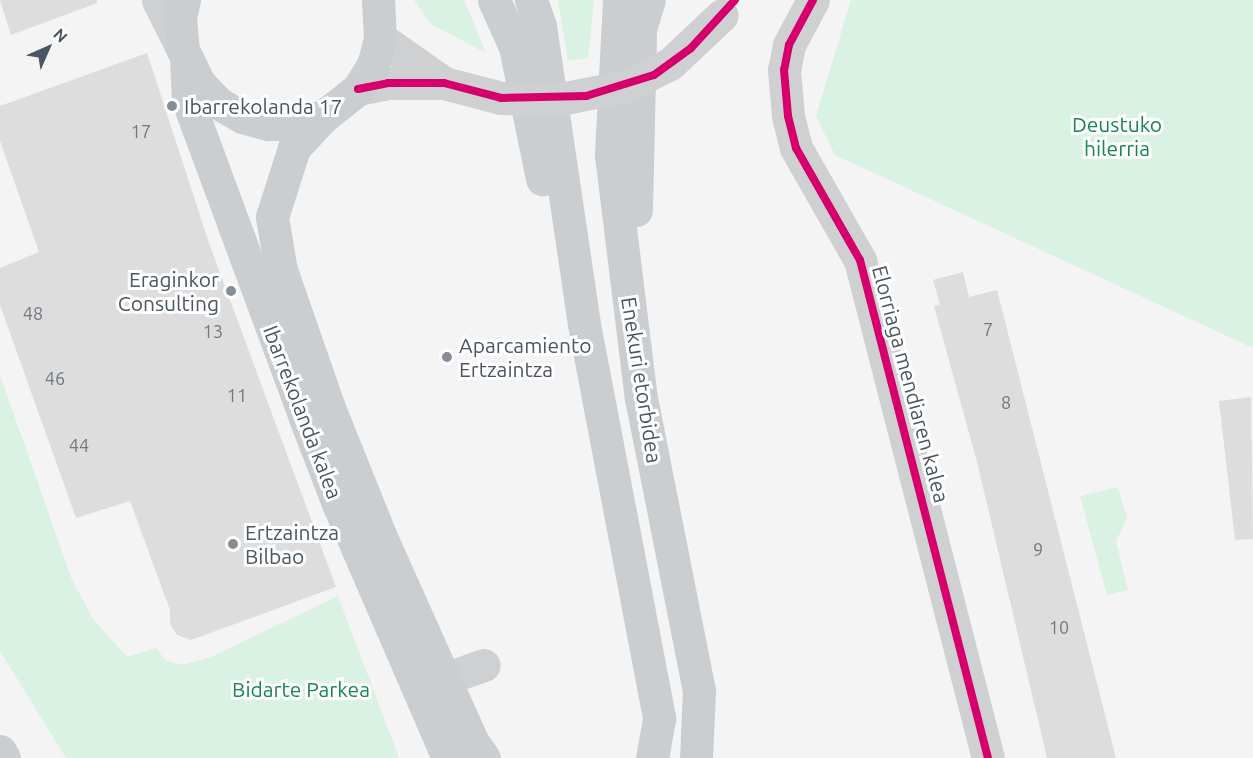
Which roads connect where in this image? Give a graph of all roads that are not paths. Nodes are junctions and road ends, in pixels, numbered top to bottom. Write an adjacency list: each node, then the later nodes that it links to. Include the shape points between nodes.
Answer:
1 (158, 0): 11 (street, Ibarrekolanda kalea)
2 (184, 0): 11 (main road, via 180,17)
3 (378, 0): 10 (main road)
4 (494, 0): 15 (main road, Enekuri etorbidea, via 515,47 548,211)
5 (531, 0): 15 (main road, Enekuri etorbidea, via 540,26)
6 (619, 0): 16 (main road, Enekuri etorbidea, via 611,155)
7 (649, 0): 16 (main road, via 639,28 636,167)
8 (813, 0): 25 (street, Elorriaga mendiaren kalea, via 789,45 784,70 788,116 796,148 860,260)
9 (728, 8): 12 (street, bridge, via 670,64 626,86 560,99 501,98)
10 (387, 43): 12 (street); 13 (main road, via 373,65)
11 (184, 54): 14 (main road, via 199,83 218,103 242,117 269,124 297,124); 21 (main road, Ibarrekolanda kalea, via 188,101 301,407 339,506)
12 (444, 83): 13 (street)
13 (373, 86): 14 (main road)
14 (324, 116): 18 (main road, Ibarrekolanda kalea, via 294,148 272,217 282,270 337,427)
15 (584, 324): 23 (main road, Enekuri etorbidea, via 659,719)
16 (641, 398): 24 (main road, Enekuri etorbidea, via 699,690)
17 (483, 664): 18 (street)
18 (444, 679): 22 (main road, Ibarrekolanda kalea)
19 (0, 751): 20 (main road)
20 (4, 758)
21 (448, 758)
22 (484, 758)
23 (652, 758)
24 (696, 758)
25 (988, 758)

